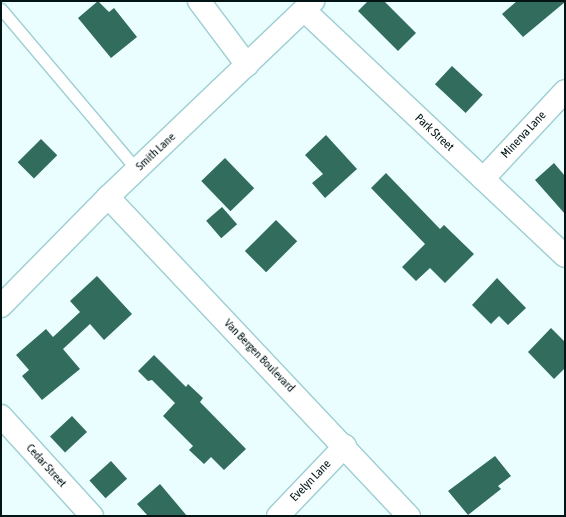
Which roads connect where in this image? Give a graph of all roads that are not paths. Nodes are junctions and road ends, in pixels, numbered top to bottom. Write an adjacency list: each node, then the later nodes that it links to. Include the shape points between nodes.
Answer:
1 (199, 1): 4 (street)
2 (308, 6): 4 (street, Smith Lane); 7 (street, Park Street)
3 (1, 9): 6 (lane)
4 (247, 65): 6 (street, Smith Lane)
5 (565, 91): 7 (street, Minerva Lane)
6 (137, 170): 8 (street, Smith Lane)
7 (483, 179): 9 (street, Park Street)
8 (108, 197): 10 (street, Smith Lane); 12 (street, Van Bergen Boulevard)
9 (565, 256)
10 (1, 306)
11 (1, 416): 13 (street, Cedar Street)
12 (345, 446): 14 (street, Evelyn Lane); 15 (street, Van Bergen Boulevard)
13 (92, 516)
14 (278, 516)
15 (409, 516)

